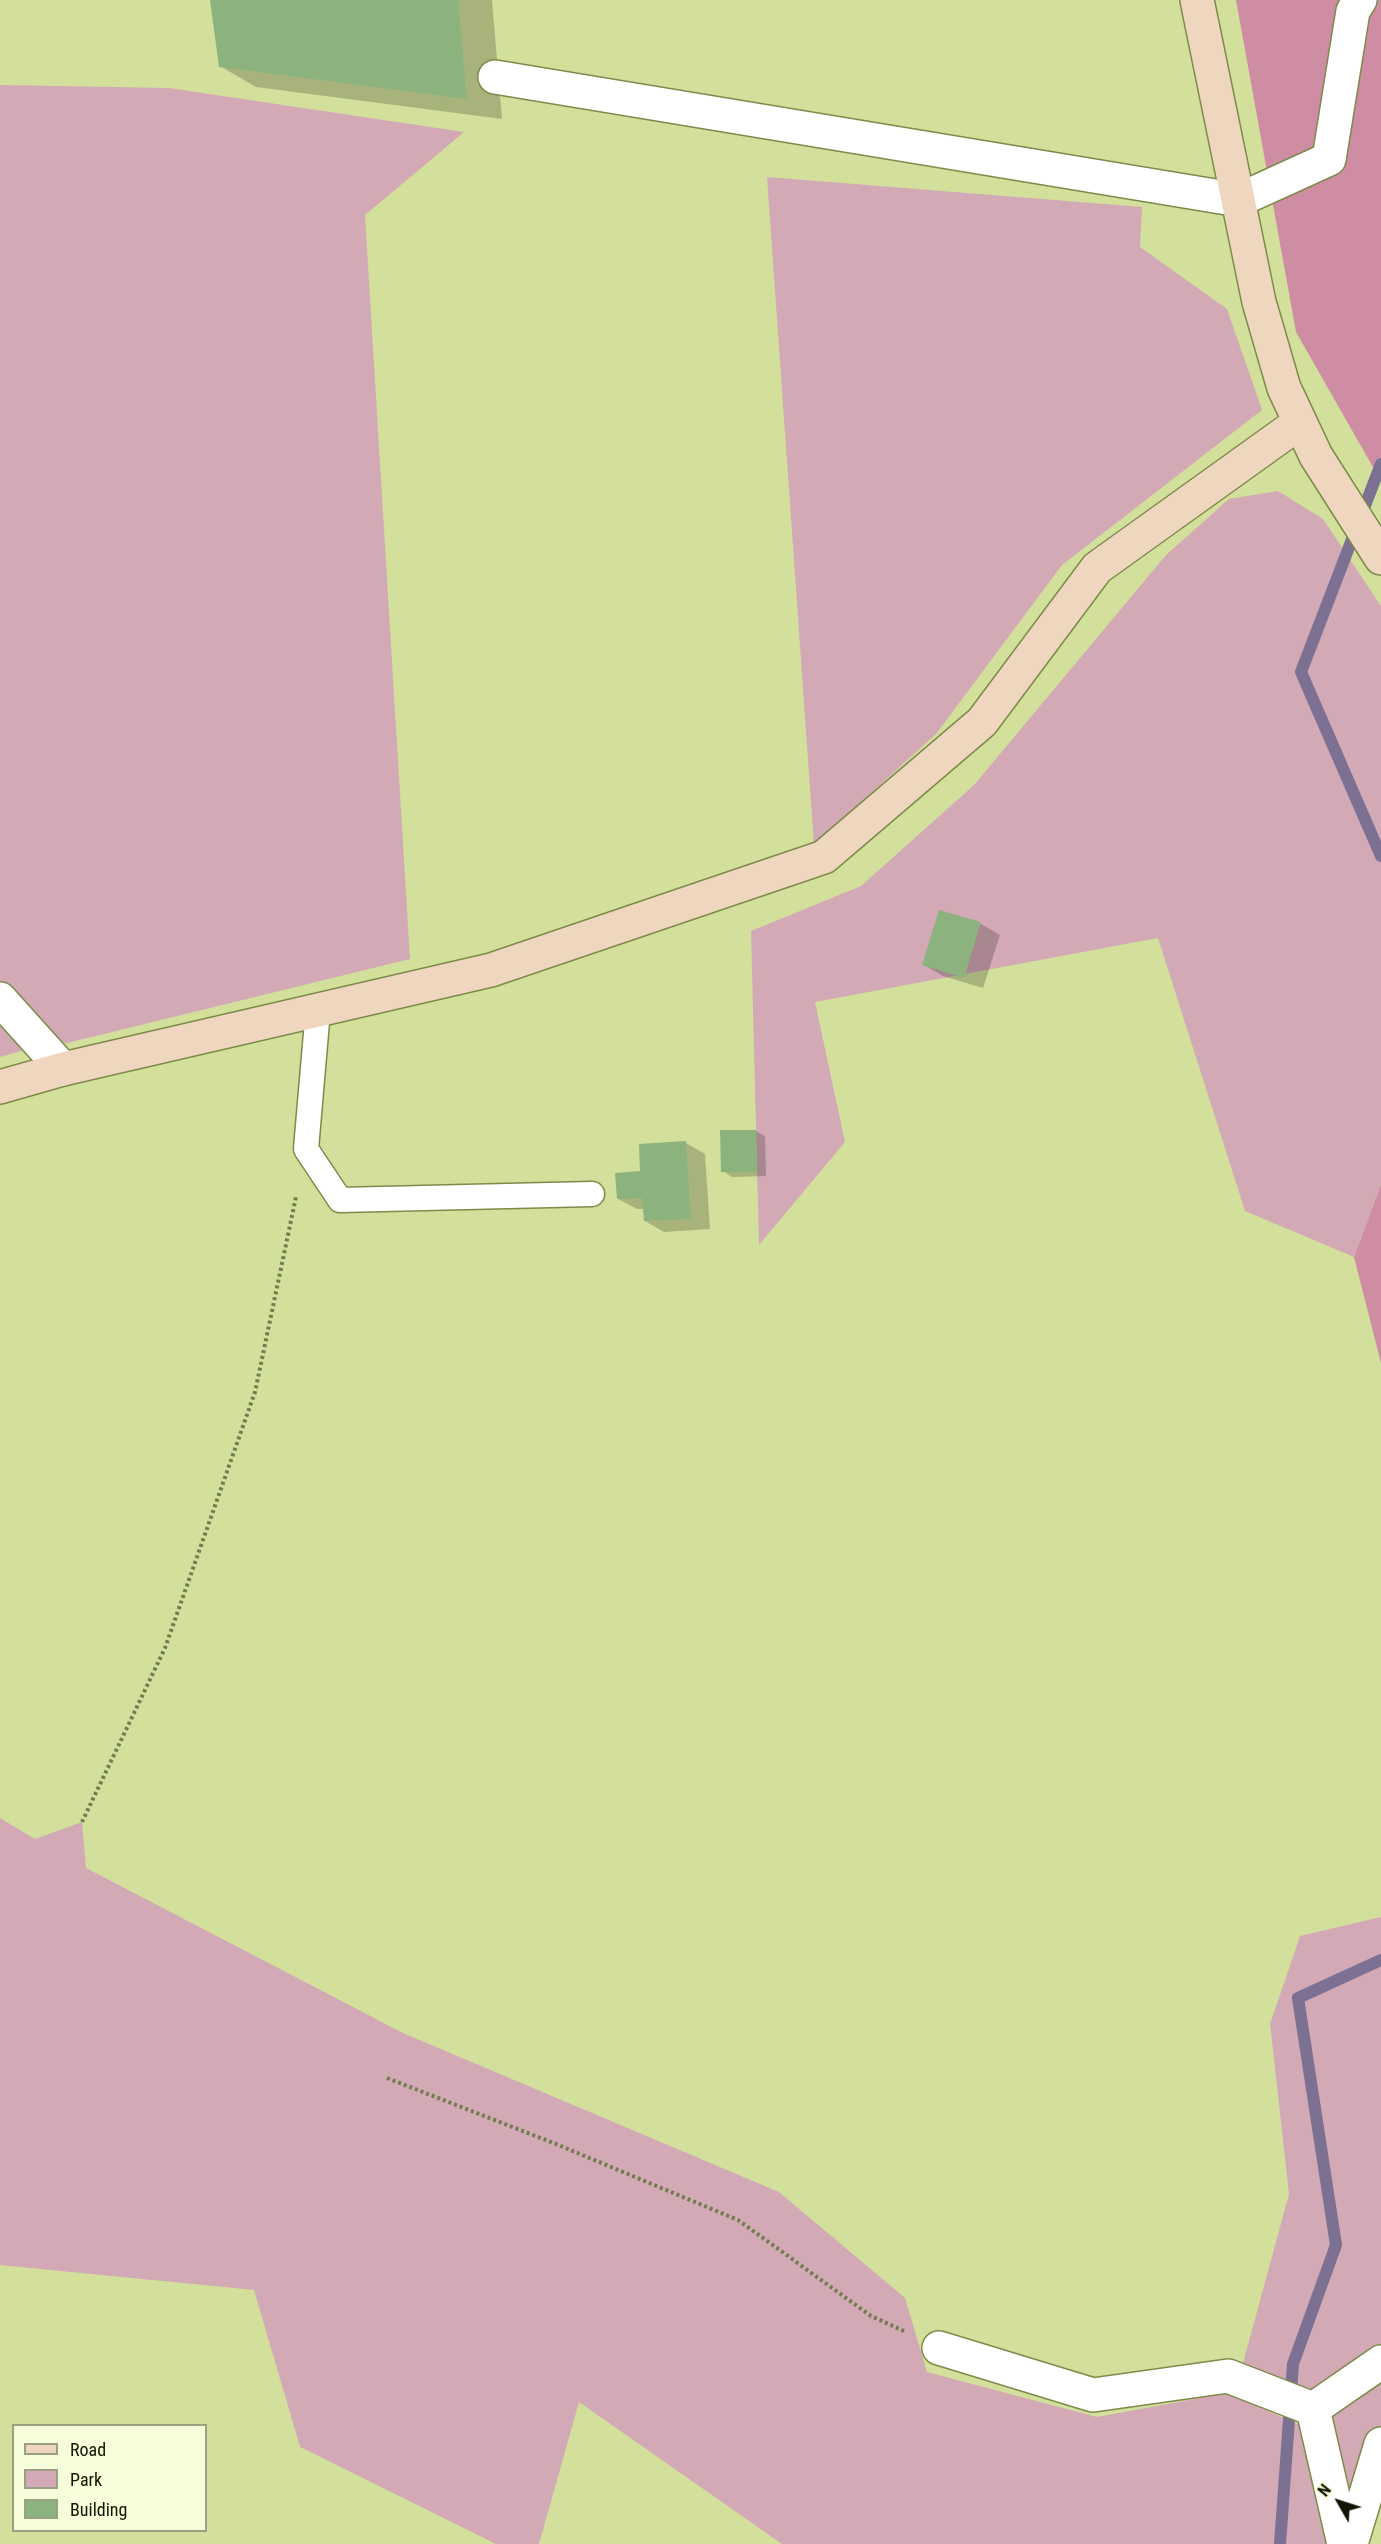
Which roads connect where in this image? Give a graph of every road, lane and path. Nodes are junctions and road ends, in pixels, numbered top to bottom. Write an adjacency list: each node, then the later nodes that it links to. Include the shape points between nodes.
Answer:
1 (1197, 0): 4 (street)
2 (1360, 0): 4 (street, via 1353,11 1329,159)
3 (495, 77): 4 (street)
4 (1239, 200): 5 (street, via 1265,323)
5 (1299, 423): 6 (street); 8 (street, via 1097,568 982,722 824,857 491,970)
6 (1376, 552)
7 (0, 999): 9 (street)
8 (318, 1010): 9 (street); 11 (lane)
9 (63, 1069): 10 (street)
10 (0, 1087)
11 (306, 1149): 12 (lane, via 340,1200); 13 (path, via 255,1392 165,1648)
12 (592, 1194)
13 (82, 1822)
14 (387, 2078): 15 (path, via 738,2220 871,2316)
15 (939, 2348): 17 (street, via 1093,2395 1228,2376)
16 (1381, 2362): 17 (street)
17 (1313, 2409): 19 (street)
18 (1381, 2444): 20 (street)
19 (1344, 2544)
20 (1351, 2544)

